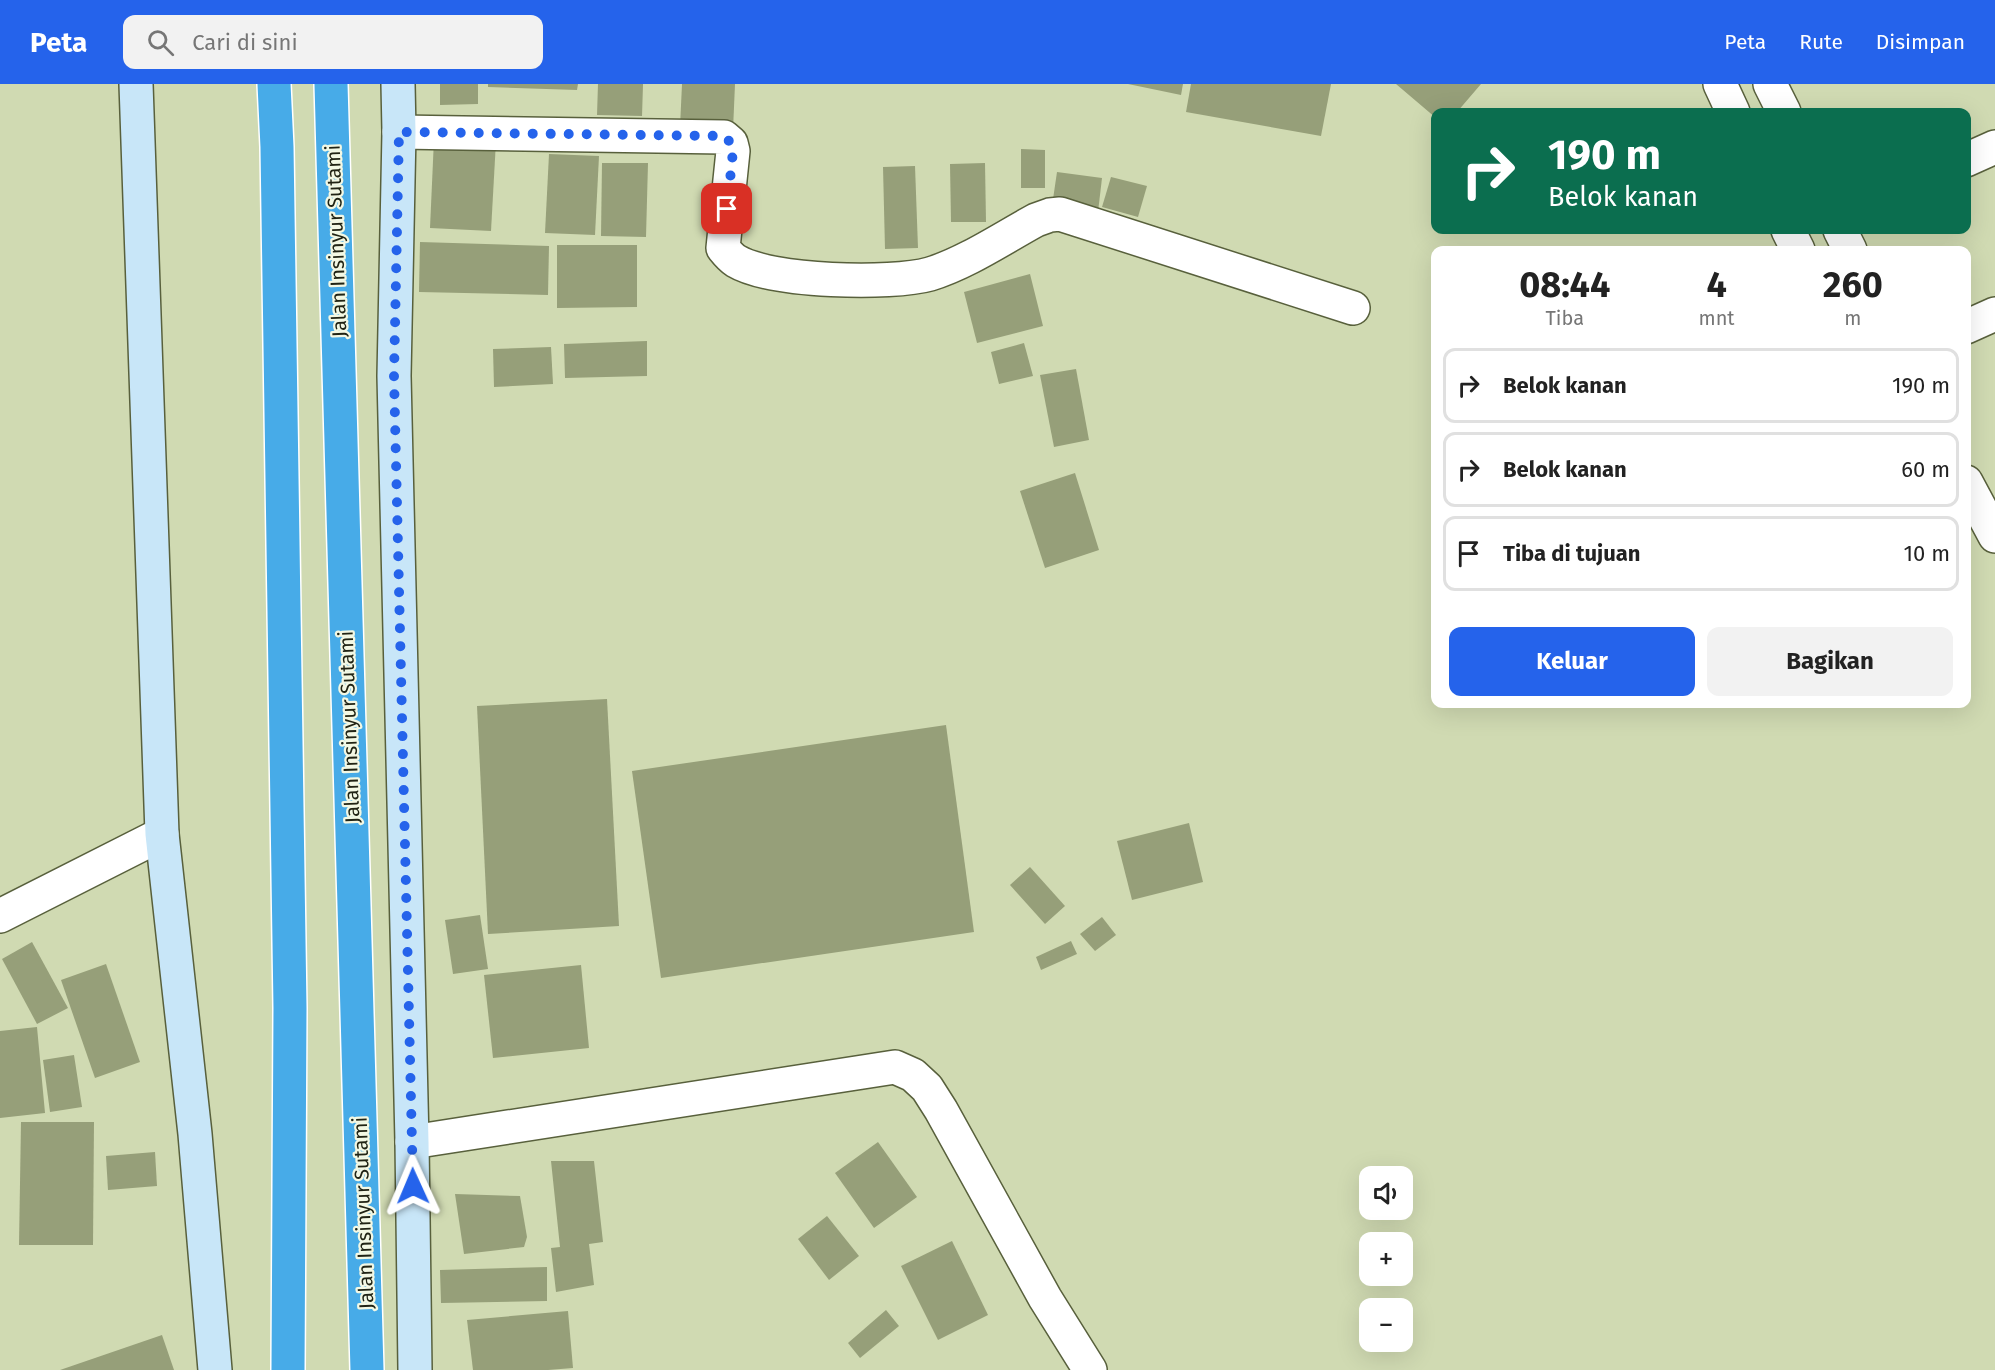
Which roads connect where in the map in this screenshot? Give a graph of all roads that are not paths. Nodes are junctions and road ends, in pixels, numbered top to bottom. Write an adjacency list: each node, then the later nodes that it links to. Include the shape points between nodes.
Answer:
1 (136, 84): 15 (street)
2 (274, 84): 19 (highway, via 290,1008)
3 (331, 84): 20 (highway, Jalan Insinyur Sutami)
4 (398, 84): 7 (street)
5 (1770, 84): 6 (street)
6 (1782, 108)
7 (399, 132): 10 (street, via 724,136 733,151 723,248 737,262 770,273 856,280 919,276 950,266 1036,220 1060,214); 17 (street, via 394,376)
8 (1995, 147): 9 (street)
9 (1971, 158)
10 (1353, 308)
11 (1995, 314): 12 (street)
12 (1971, 325)
13 (1971, 491): 14 (street)
14 (1995, 536)
15 (162, 834): 16 (street); 18 (street, via 195,1134)
16 (0, 916)
17 (412, 1142): 21 (street); 22 (street, via 895,1067 914,1075 927,1088)
18 (215, 1370)
19 (288, 1370)
20 (367, 1370)
21 (415, 1370)
22 (1090, 1370)

